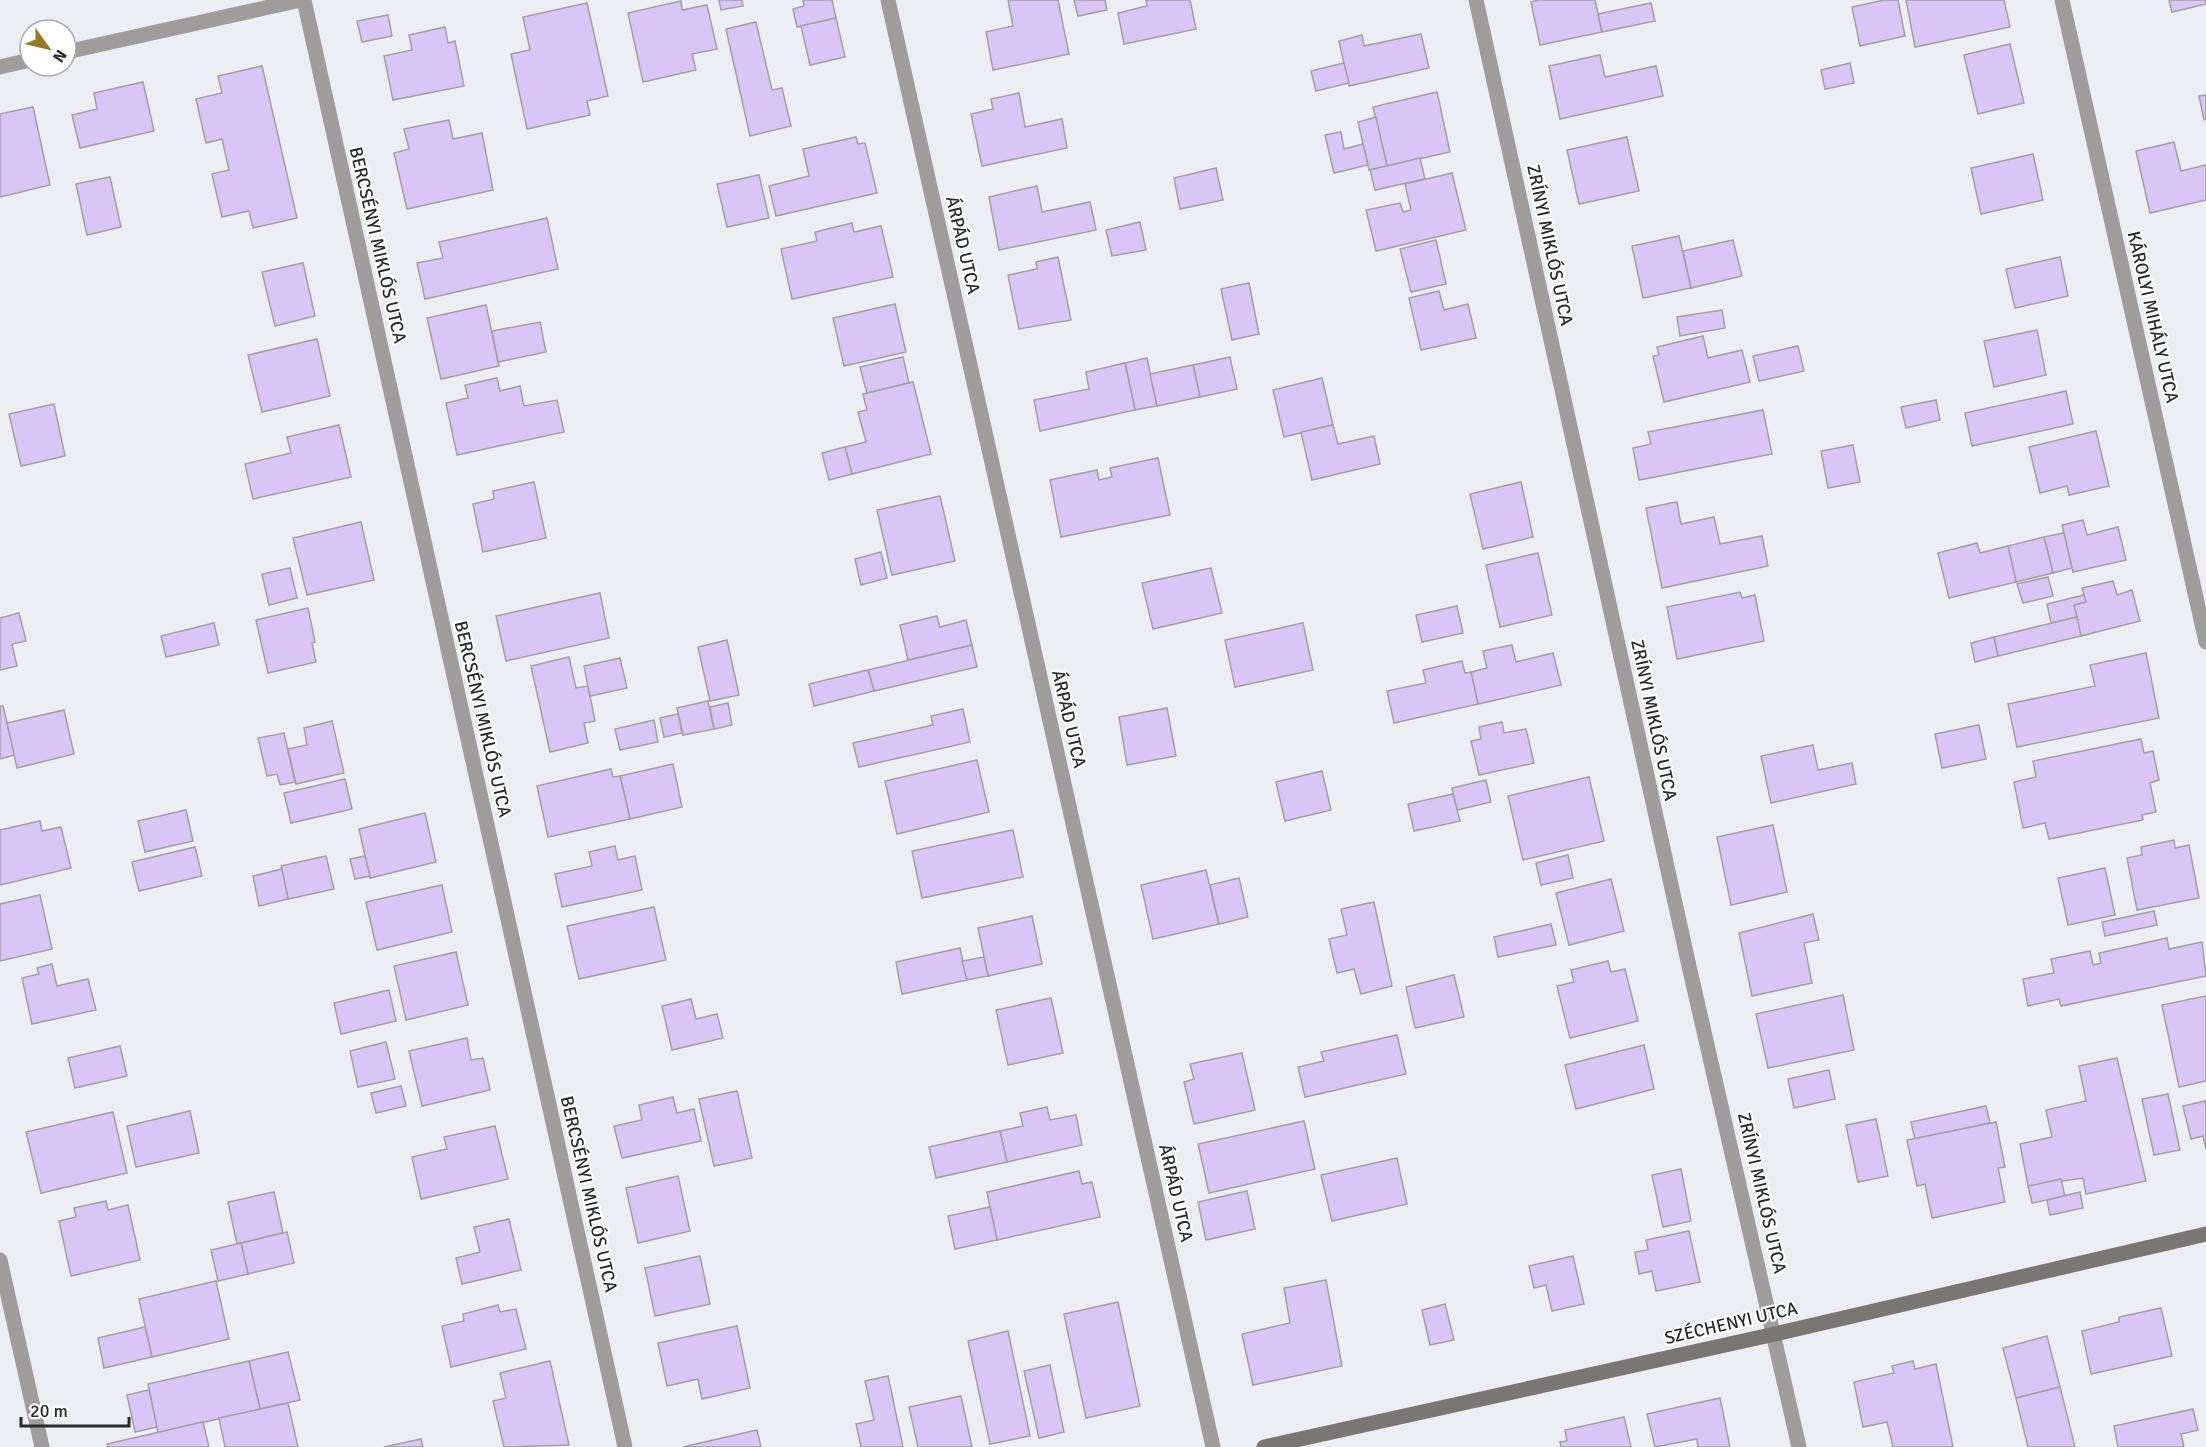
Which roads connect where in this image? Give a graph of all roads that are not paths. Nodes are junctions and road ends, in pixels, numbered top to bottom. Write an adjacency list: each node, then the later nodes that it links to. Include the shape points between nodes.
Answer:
1 (302, 0): 5 (street); 14 (street, BERCSÉNYI MIKLÓS UTCA)
2 (888, 0): 15 (street, ÁRPÁD UTCA)
3 (1476, 0): 12 (street, ZRÍNYI MIKLÓS UTCA, via 1683,942)
4 (2062, 0): 8 (street, KÁROLYI MIHÁLY UTCA)
5 (78, 49)
6 (18, 63): 7 (street)
7 (0, 67)
8 (2204, 623): 9 (street, KÁROLYI MIHÁLY UTCA)
9 (2206, 642)
10 (2206, 1234): 12 (street, SZÉCHENYI UTCA)
11 (0, 1260): 13 (street)
12 (1774, 1334): 16 (street, SZÉCHENYI UTCA); 17 (street, ZRÍNYI MIKLÓS UTCA)
13 (42, 1447)
14 (625, 1447)
15 (1213, 1447)
16 (1264, 1447)
17 (1799, 1447)

